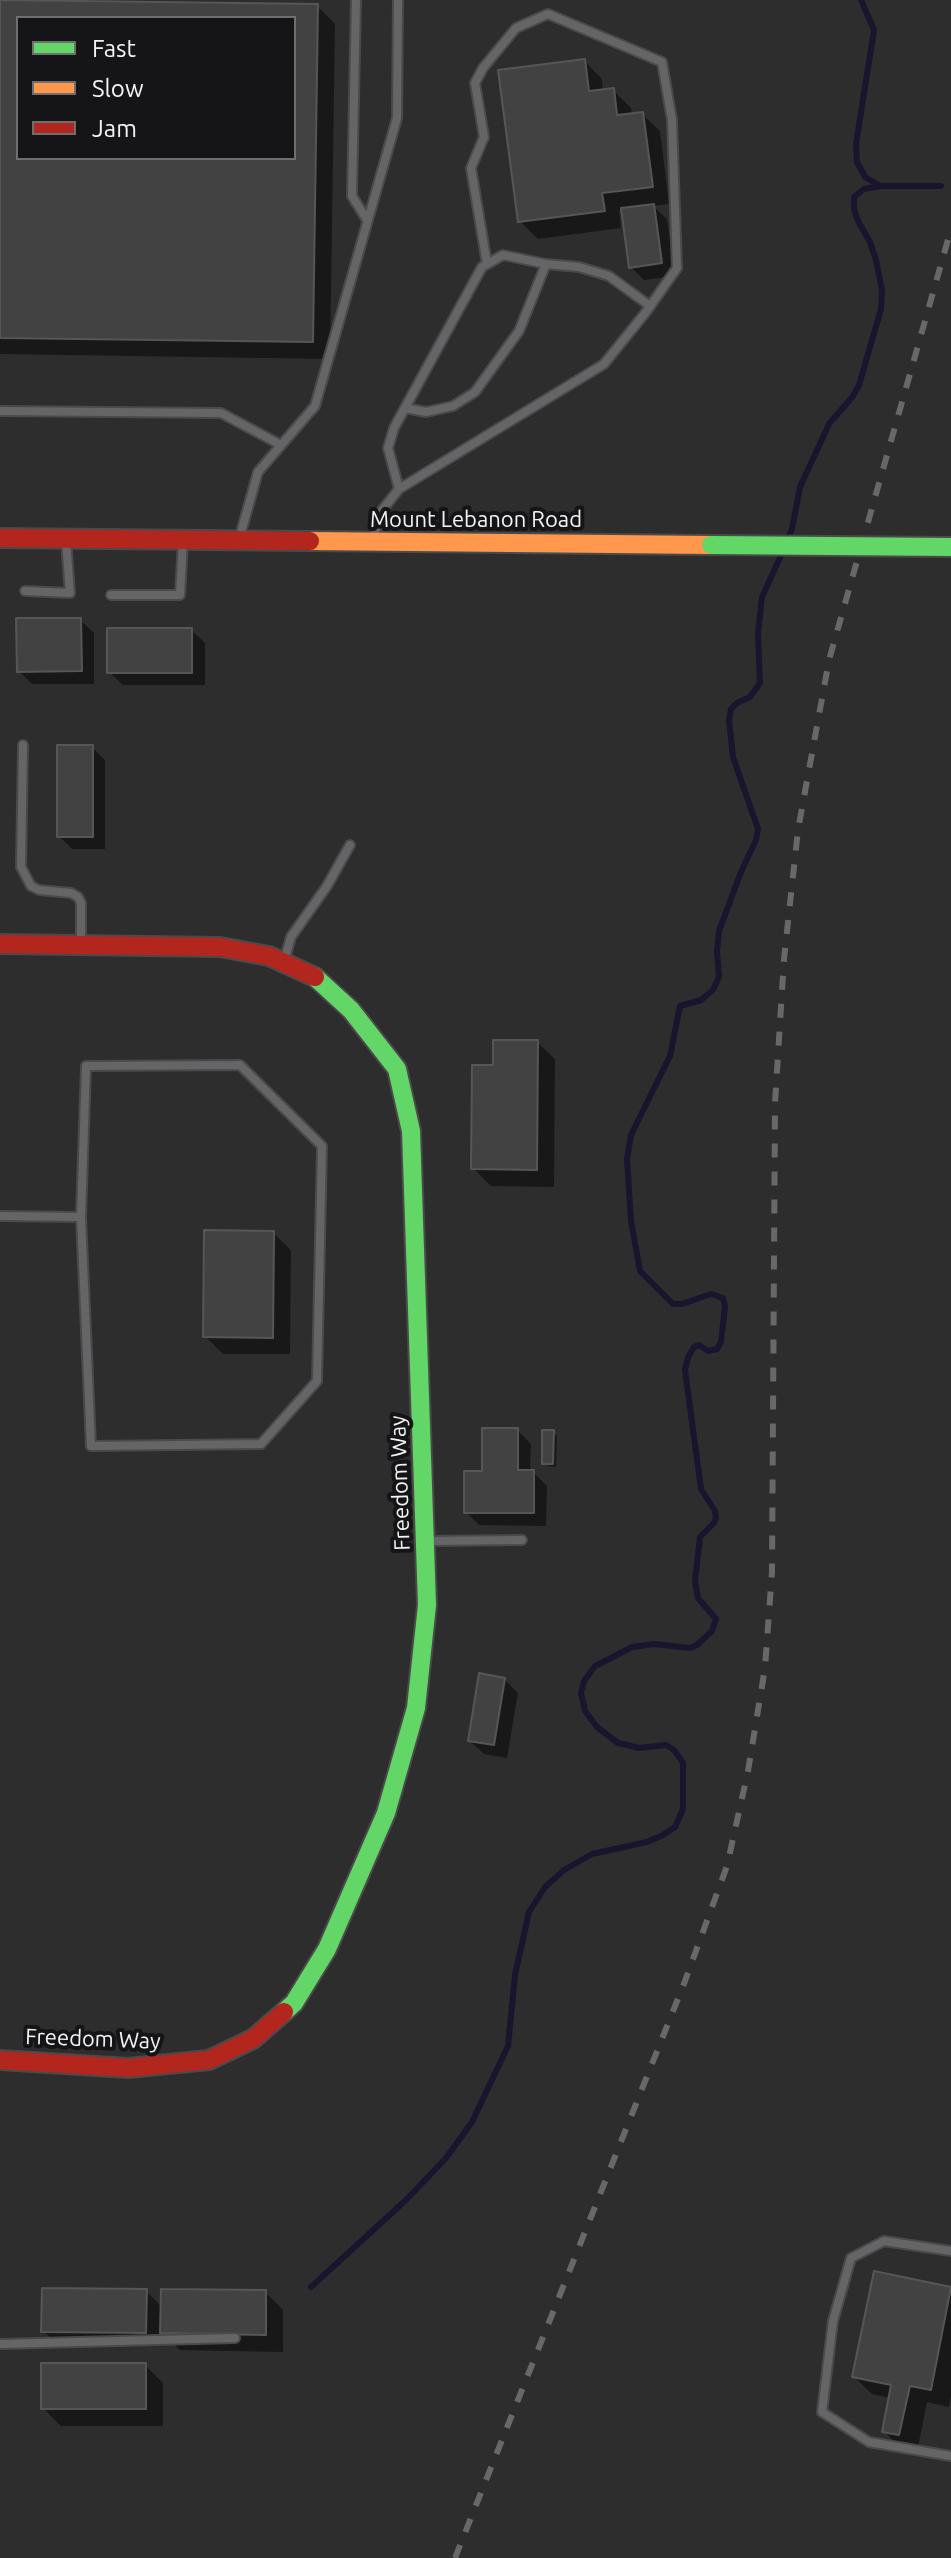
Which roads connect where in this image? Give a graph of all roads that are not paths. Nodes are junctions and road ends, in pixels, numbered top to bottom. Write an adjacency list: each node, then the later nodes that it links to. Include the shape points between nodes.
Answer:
1 (356, 0): 3 (lane, via 352,196)
2 (398, 0): 3 (lane, via 397,118)
3 (367, 220): 9 (lane, via 315,406)
4 (487, 264): 5 (lane, via 503,255); 6 (lane, via 471,168 484,137 475,83 516,28 548,14 662,62 672,120 677,268); 7 (lane)
5 (546, 264): 6 (lane, via 609,276); 7 (lane, via 519,331 475,392 453,406 426,412)
6 (650, 306): 10 (lane, via 604,364)
7 (405, 408): 10 (lane, via 388,448)
8 (0, 411): 9 (lane, via 221,413)
9 (281, 445): 14 (lane, via 258,472)
10 (399, 489): 15 (lane, via 379,514)
11 (0, 538): 12 (street, Mount Lebanon Road)
12 (66, 539): 13 (street, Mount Lebanon Road); 17 (lane, via 70,593)
13 (183, 540): 14 (street, Mount Lebanon Road); 18 (lane, via 180,595)
14 (239, 541): 15 (street, Mount Lebanon Road)
15 (373, 543): 16 (street, Mount Lebanon Road, bridge)
16 (951, 547)
17 (25, 591)
18 (111, 595)
19 (23, 745): 22 (lane, via 21,867 31,886 78,897)
20 (350, 845): 23 (lane, via 291,937)
21 (0, 944): 22 (street, Freedom Way)
22 (81, 945): 23 (street, Freedom Way, via 220,947)
23 (284, 963): 27 (street, Freedom Way, via 316,977 351,1010 397,1069 411,1131)
24 (0, 1216): 25 (lane)
25 (81, 1217): 25 (lane, via 86,1066 240,1065 322,1146 317,1381 261,1444 91,1446)
26 (522, 1540): 27 (lane)
27 (426, 1541): 28 (street, Freedom Way, via 427,1605 416,1708 386,1813 327,1949 294,2003 253,2039 209,2060 128,2068)
28 (0, 2060)
29 (951, 2251): 32 (lane, via 884,2241 851,2258 833,2321 822,2412 869,2442)
30 (235, 2338): 31 (lane)
31 (0, 2344)
32 (951, 2456)

